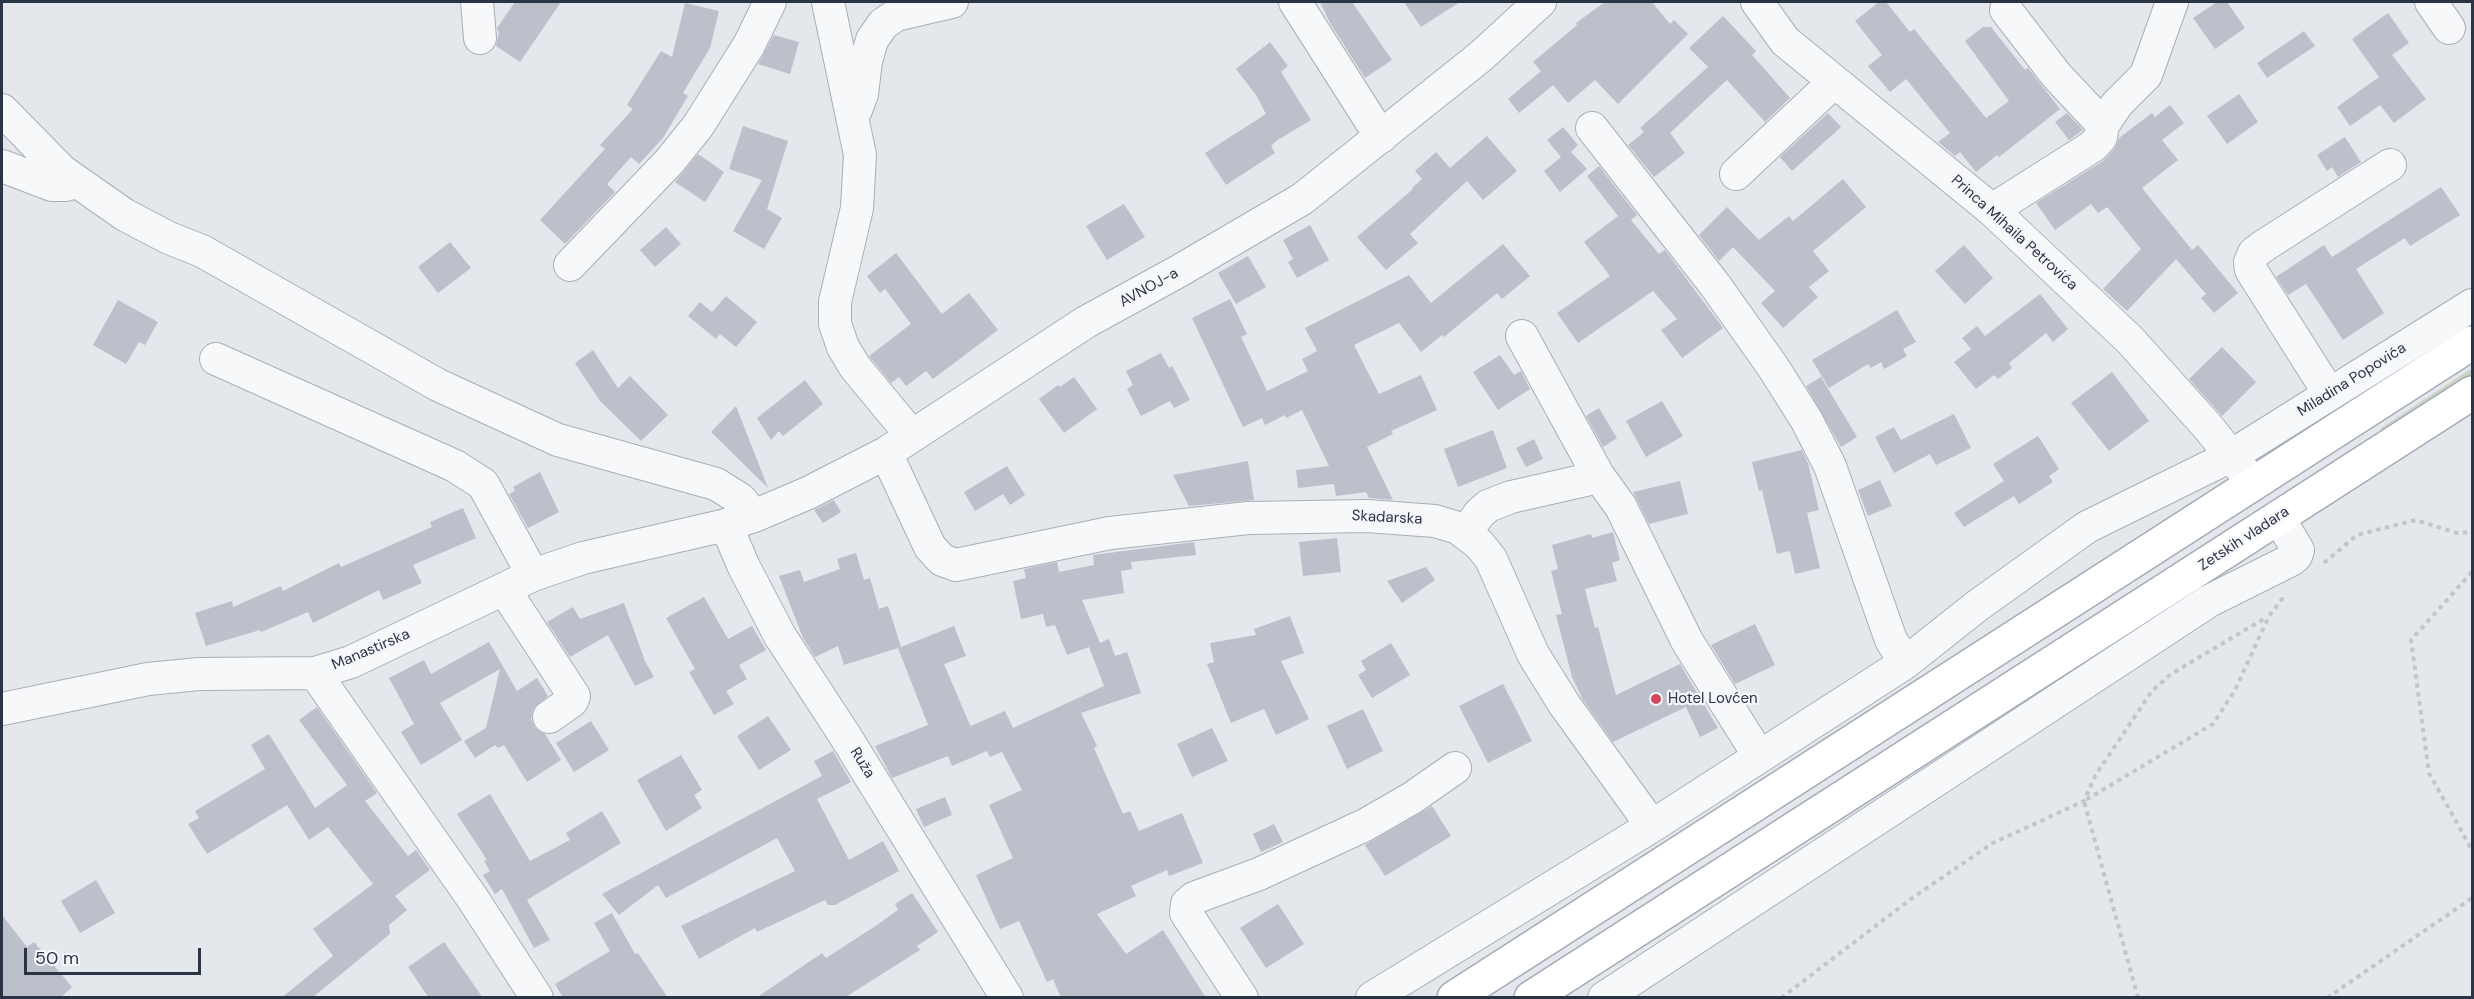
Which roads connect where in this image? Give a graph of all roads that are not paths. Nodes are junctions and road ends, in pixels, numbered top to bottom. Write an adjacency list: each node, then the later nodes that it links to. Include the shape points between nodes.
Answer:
1 (477, 2): 12 (street)
2 (770, 2): 24 (street, via 749,45 698,126 669,162)
3 (828, 2): 15 (street)
4 (952, 2): 15 (street, via 896,15 883,24 872,40 862,94)
5 (1295, 2): 18 (street)
6 (1540, 2): 18 (street, AVNOJ-a, via 1480,57)
7 (1757, 2): 13 (street, Princa Mihaila Petrovića, via 1785,41)
8 (2172, 2): 16 (street, via 2146,75 2117,104)
9 (2431, 2): 11 (street)
10 (2006, 10): 16 (street, via 2057,76)
11 (2449, 28)
12 (480, 38)
13 (1834, 82): 21 (street); 23 (street, Princa Mihaila Petrovića)
14 (2, 110): 22 (street)
15 (853, 117): 31 (street, via 860,155 857,208 835,302 835,324 855,367)
16 (2103, 125): 23 (street, via 2101,137 2093,146)
17 (1592, 128): 41 (street, via 1715,285 1808,421 1830,466 1891,640)
18 (1381, 136): 31 (street, AVNOJ-a, via 1302,199 1086,322)
19 (2390, 165): 29 (street, via 2265,245 2250,262 2251,270)
20 (2, 166): 22 (street, via 52,185)
21 (1736, 174)
22 (76, 182): 37 (street, via 125,215 202,251 438,385 558,440 716,484 740,499)
23 (1992, 210): 33 (street, Princa Mihaila Petrovića, via 2130,340)
24 (570, 265)
25 (2472, 305): 29 (street, Miladina Popovića)
26 (1522, 336): 34 (street)
27 (2472, 343): 35 (main road)
28 (216, 358): 39 (street, via 455,466 483,484)
29 (2330, 393): 33 (street, Miladina Popovića)
30 (2472, 393): 36 (main road, Zetskih vladara)
31 (912, 436): 32 (street, AVNOJ-a)
32 (885, 453): 37 (street, AVNOJ-a, via 808,493); 38 (street, Skadarska, via 930,547 942,560 961,565 1110,533 1248,518 1412,519 1444,522)
33 (2231, 456): 35 (street, Princa Mihaila Petrovića); 41 (street, Miladina Popovića, via 2087,527)
34 (1598, 475): 38 (street, via 1488,506); 45 (street, via 1621,507 1687,641)
35 (2253, 484): 52 (main road)
36 (2278, 517): 53 (main road, Zetskih vladara); 54 (street, via 2298,549 2291,560 2209,601)
37 (740, 520): 39 (street, Manastirska, via 583,558); 49 (street, Ruža, via 744,567 780,636)
38 (1466, 533): 47 (street, Skadarska, via 1491,559 1533,654 1564,704)
39 (532, 575): 40 (street, Manastirska)
40 (504, 589): 42 (street, Manastirska, via 351,662); 44 (street, via 574,696)
41 (1905, 663): 45 (street, Miladina Popovića)
42 (315, 673): 43 (street, Manastirska, via 199,674 148,679); 48 (street, via 473,898)
43 (2, 709)
44 (549, 717)
45 (1759, 756): 47 (street, Miladina Popovića)
46 (1455, 768): 50 (street, via 1365,825 1187,904 1186,913)
47 (1652, 826): 51 (street, Miladina Popovića)
48 (537, 998)
49 (1007, 998)
50 (1242, 998)
51 (1372, 998)
52 (1454, 998)
53 (1531, 998)
54 (1604, 998)

